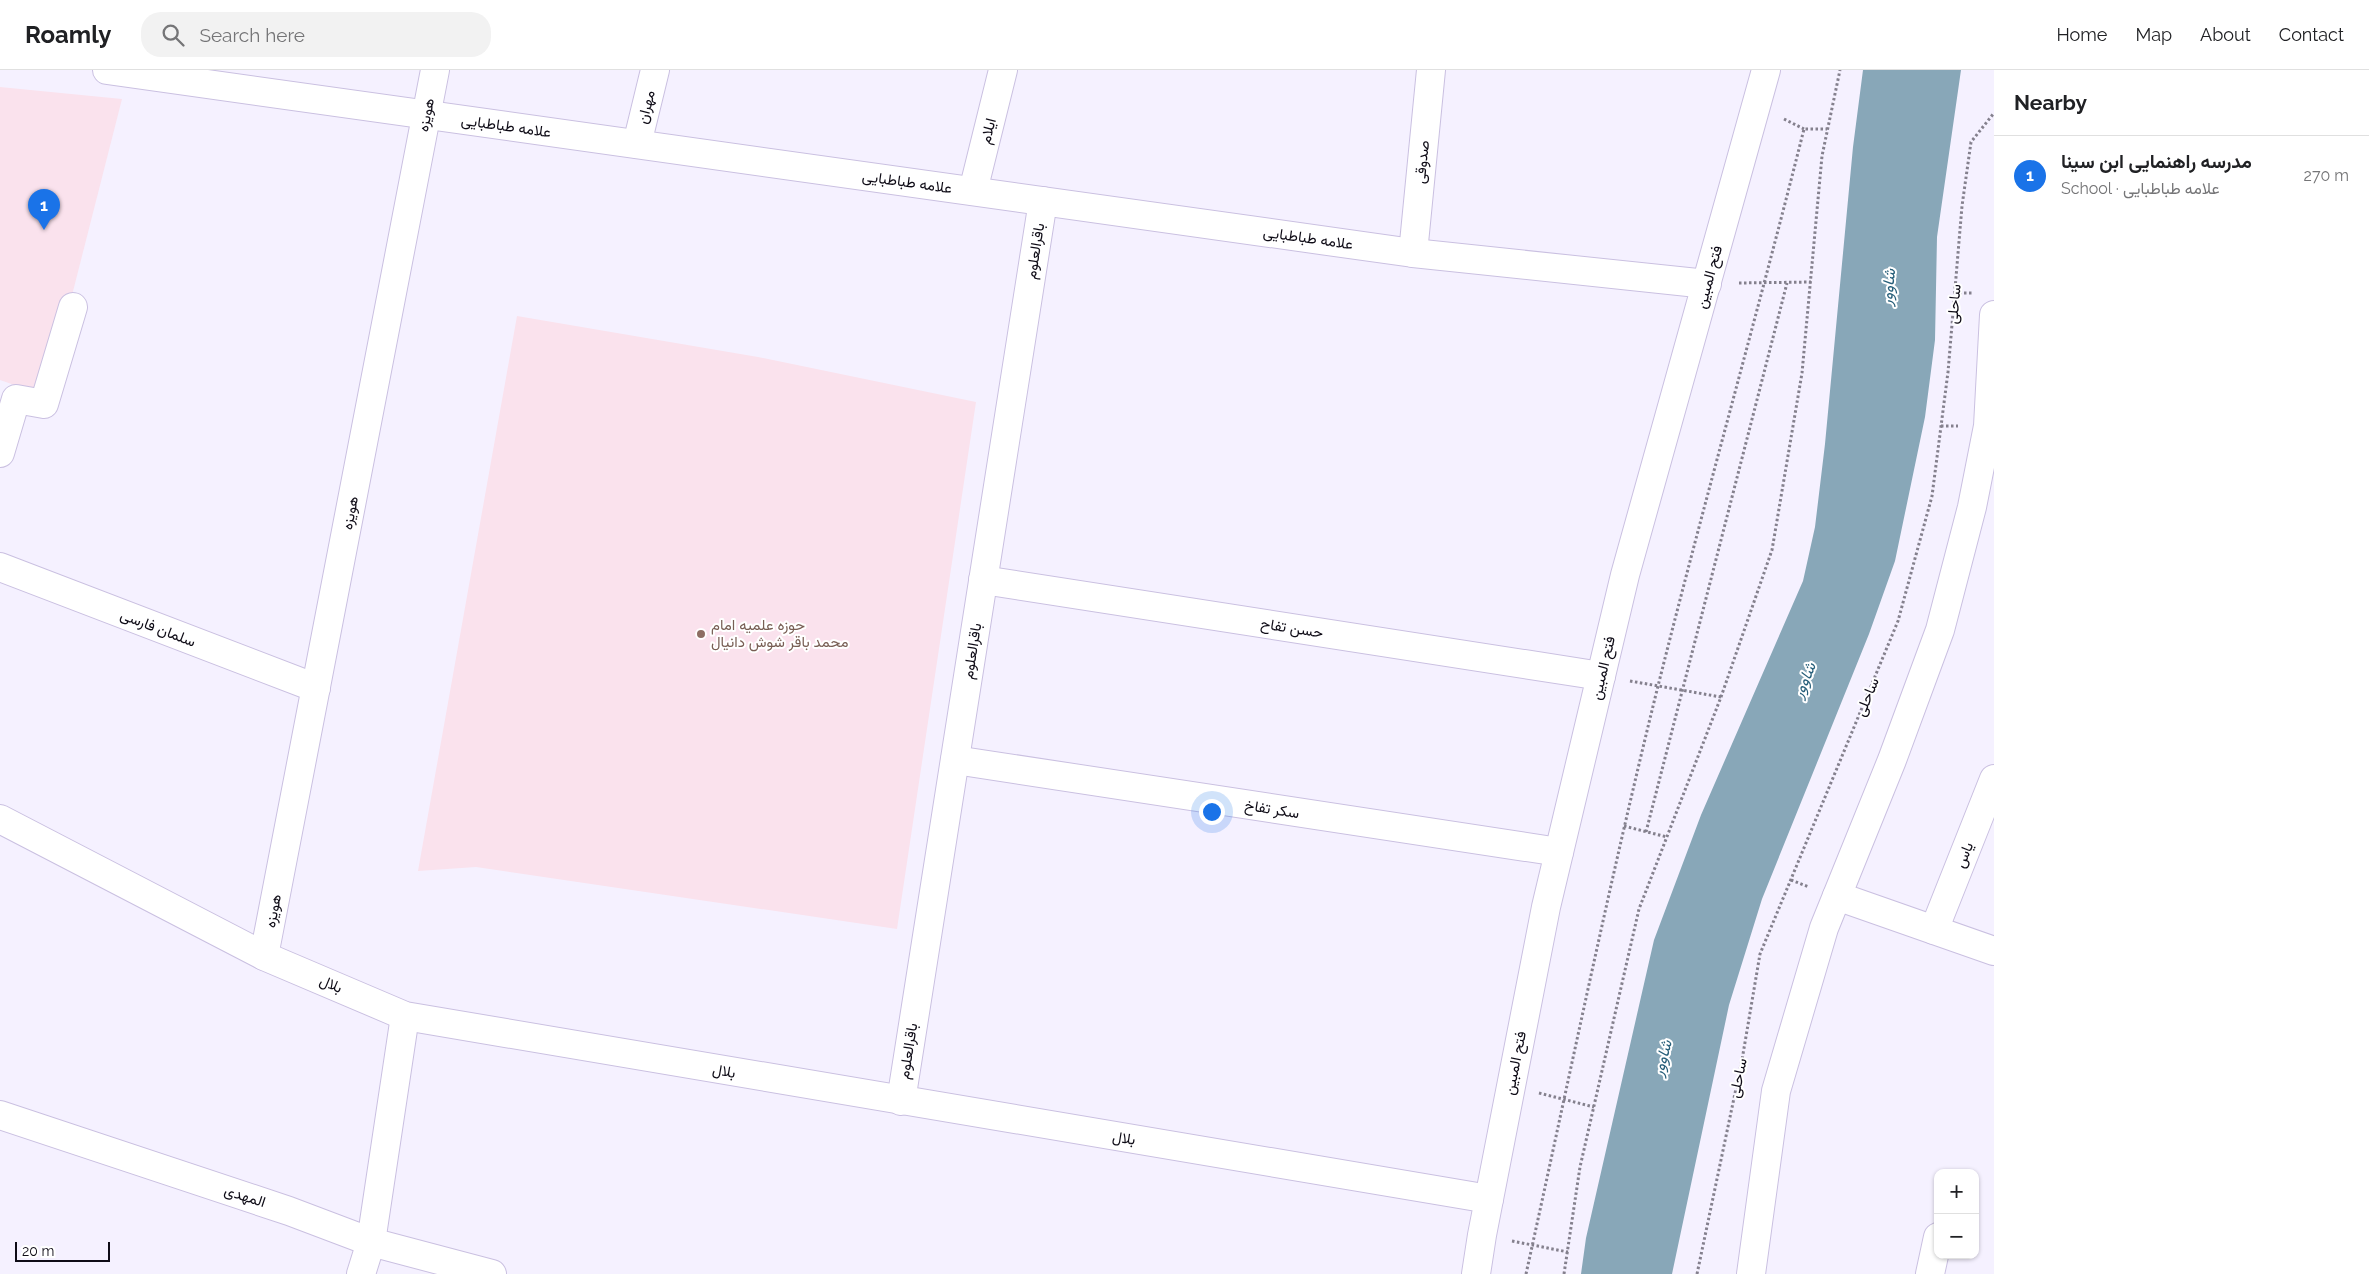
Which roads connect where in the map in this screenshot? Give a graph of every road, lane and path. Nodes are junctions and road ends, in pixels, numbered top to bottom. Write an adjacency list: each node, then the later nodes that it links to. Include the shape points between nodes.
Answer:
1 (107, 70): 9 (street, علامه طباطبایی)
2 (435, 70): 9 (street, هویزه)
3 (655, 70): 11 (street, مهران)
4 (1003, 70): 12 (street, ایلام)
5 (1431, 70): 14 (street, صدوقی)
6 (1766, 70): 18 (street, فتح المبین)
7 (1840, 70): 10 (path)
8 (1994, 113): 58 (path, ساحلی, via 1971,142 1932,496 1898,622 1760,954 1742,1060)
9 (426, 114): 11 (street, علامه طباطبایی); 27 (street, هویزه)
10 (1827, 129): 15 (path, via 1804,129); 17 (path)
11 (637, 144): 12 (street, علامه طباطبایی)
12 (973, 191): 13 (street, علامه طباطبایی)
13 (1043, 201): 14 (street, علامه طباطبایی); 24 (street, باقرالعلوم)
14 (1413, 253): 18 (street, علامه طباطبایی)
15 (1766, 282): 16 (path); 18 (path); 26 (path)
16 (1787, 282): 17 (path); 28 (path)
17 (1810, 282): 29 (path, via 1802,373 1772,550)
18 (1707, 284): 25 (street, فتح المبین, via 1625,575)
19 (74, 307): 22 (street, via 44,404 16,398)
20 (1994, 315): 21 (street)
21 (1991, 427): 37 (street, via 1940,630 1892,760)
22 (0, 453)
23 (0, 567): 27 (street, سلمان فارسی)
24 (983, 580): 25 (street, حسن تفاح); 30 (street, باقرالعلوم)
25 (1601, 676): 26 (path); 36 (street, فتح المبین)
26 (1658, 686): 28 (path); 33 (path)
27 (316, 688): 40 (street, هویزه)
28 (1682, 690): 29 (path); 34 (path)
29 (1721, 697): 35 (path)
30 (955, 760): 36 (street, سکر تفاخ); 44 (street, باقرالعلوم)
31 (1994, 779): 38 (street, یاس)
32 (0, 819): 40 (street, بلال)
33 (1624, 826): 34 (path); 43 (path)
34 (1646, 832): 35 (path)
35 (1667, 837): 45 (path, via 1639,909)
36 (1559, 852): 42 (street, فتح المبین)
37 (1836, 896): 38 (street); 59 (street, via 1776,1091)
38 (1934, 930): 39 (street)
39 (1994, 951)
40 (264, 956): 41 (street, بلال)
41 (405, 1016): 44 (street, بلال); 49 (street)
42 (1511, 1086): 43 (path); 47 (street, فتح المبین)
43 (1564, 1100): 45 (path); 50 (path)
44 (900, 1101): 47 (street, بلال)
45 (1594, 1107): 51 (path, via 1580,1167)
46 (0, 1115): 49 (street, المهدی, via 289,1211)
47 (1489, 1199): 48 (street, فتح المبین)
48 (1482, 1234): 50 (path); 55 (street, فتح المبین)
49 (371, 1242): 53 (street); 54 (street, المهدی)
50 (1532, 1245): 51 (path); 56 (path)
51 (1568, 1252): 57 (path)
52 (1934, 1256): 60 (street)
53 (361, 1274)
54 (492, 1274)
55 (1476, 1274)
56 (1526, 1274)
57 (1564, 1274)
58 (1697, 1274)
59 (1751, 1274)
60 (1930, 1274)

